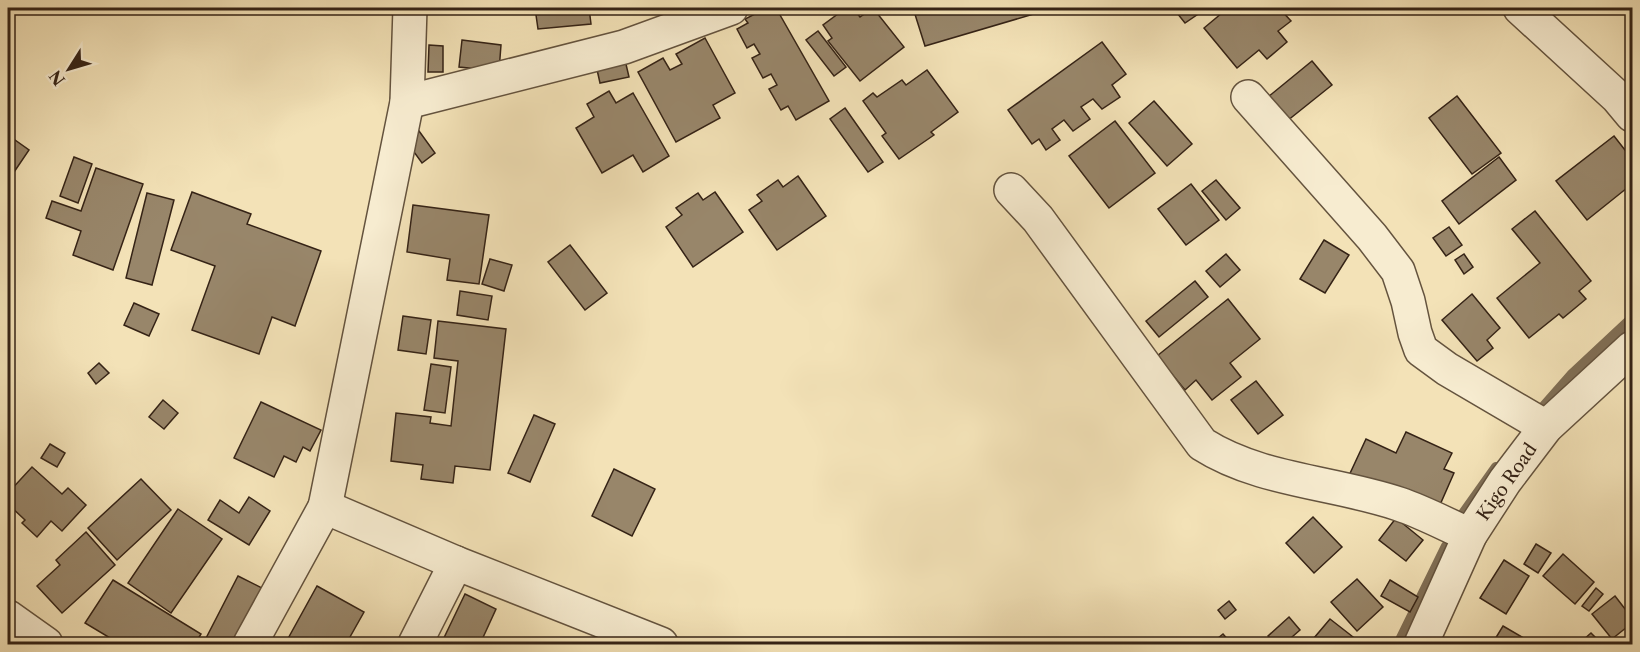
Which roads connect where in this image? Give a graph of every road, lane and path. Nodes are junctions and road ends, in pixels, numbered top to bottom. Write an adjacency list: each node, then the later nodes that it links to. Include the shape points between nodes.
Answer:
1 (410, 8): 5 (street)
2 (731, 8): 5 (street, via 624,47)
3 (1520, 8): 6 (street)
4 (1248, 97): 9 (street, via 1398,271 1421,350)
5 (407, 102): 10 (street)
6 (1632, 115)
7 (1011, 190): 11 (street, via 1038,219 1202,444 1222,457 1251,467 1399,504)
8 (1632, 348): 9 (street, Kigo Road)
9 (1546, 427): 11 (street, Kigo Road)
10 (325, 507): 12 (street); 15 (street)
11 (1470, 535): 18 (street, Kigo Road)
12 (456, 563): 16 (street); 17 (street)
13 (8, 617): 14 (street)
14 (46, 645)
15 (250, 645)
16 (415, 645)
17 (661, 645)
18 (1421, 645)

